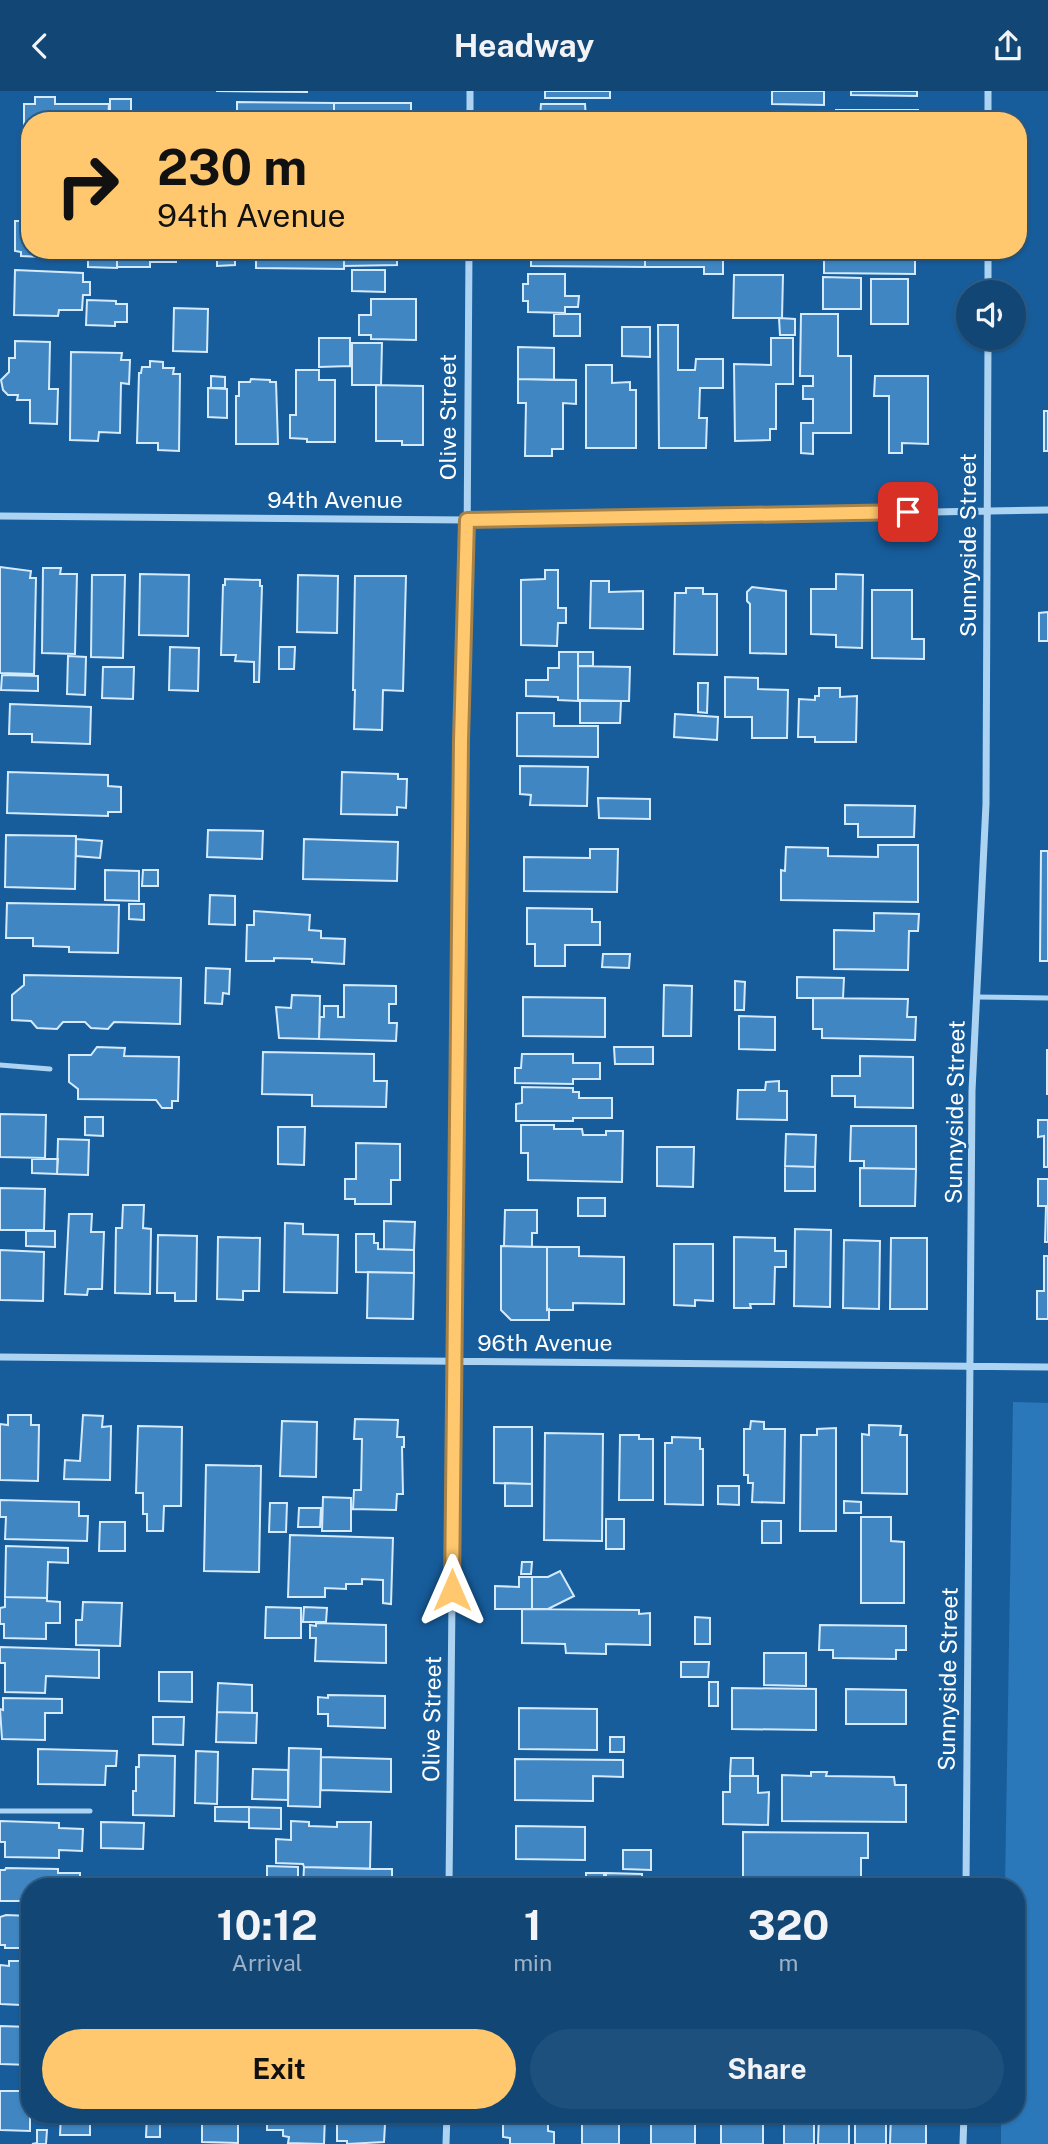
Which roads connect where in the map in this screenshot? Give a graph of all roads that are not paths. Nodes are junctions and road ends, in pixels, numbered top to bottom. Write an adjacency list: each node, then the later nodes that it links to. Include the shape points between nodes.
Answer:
1 (470, 91): 3 (street)
2 (988, 91): 4 (street)
3 (470, 112)
4 (988, 112)
5 (469, 259): 12 (street, Olive Street)
6 (988, 259): 7 (street)
7 (988, 280)
8 (988, 350): 9 (street, Sunnyside Street)
9 (988, 510): 10 (street, 94th Avenue); 12 (street, 94th Avenue); 13 (street, Sunnyside Street, via 986,804)
10 (1048, 510)
11 (0, 516): 12 (street, 94th Avenue)
12 (467, 520): 18 (street, Olive Street)
13 (977, 997): 14 (lane); 19 (street, Sunnyside Street)
14 (1048, 998)
15 (0, 1065): 16 (lane)
16 (50, 1069)
17 (0, 1357): 18 (street, 96th Avenue)
18 (454, 1362): 19 (street, 96th Avenue); 23 (street, Olive Street)
19 (971, 1366): 20 (street, 96th Avenue); 24 (street, Sunnyside Street)
20 (1048, 1367)
21 (0, 1811): 22 (lane)
22 (90, 1811)
23 (449, 1878)
24 (966, 1878)
25 (447, 2123): 27 (street)
26 (964, 2123): 28 (street)
27 (446, 2144)
28 (964, 2144)

